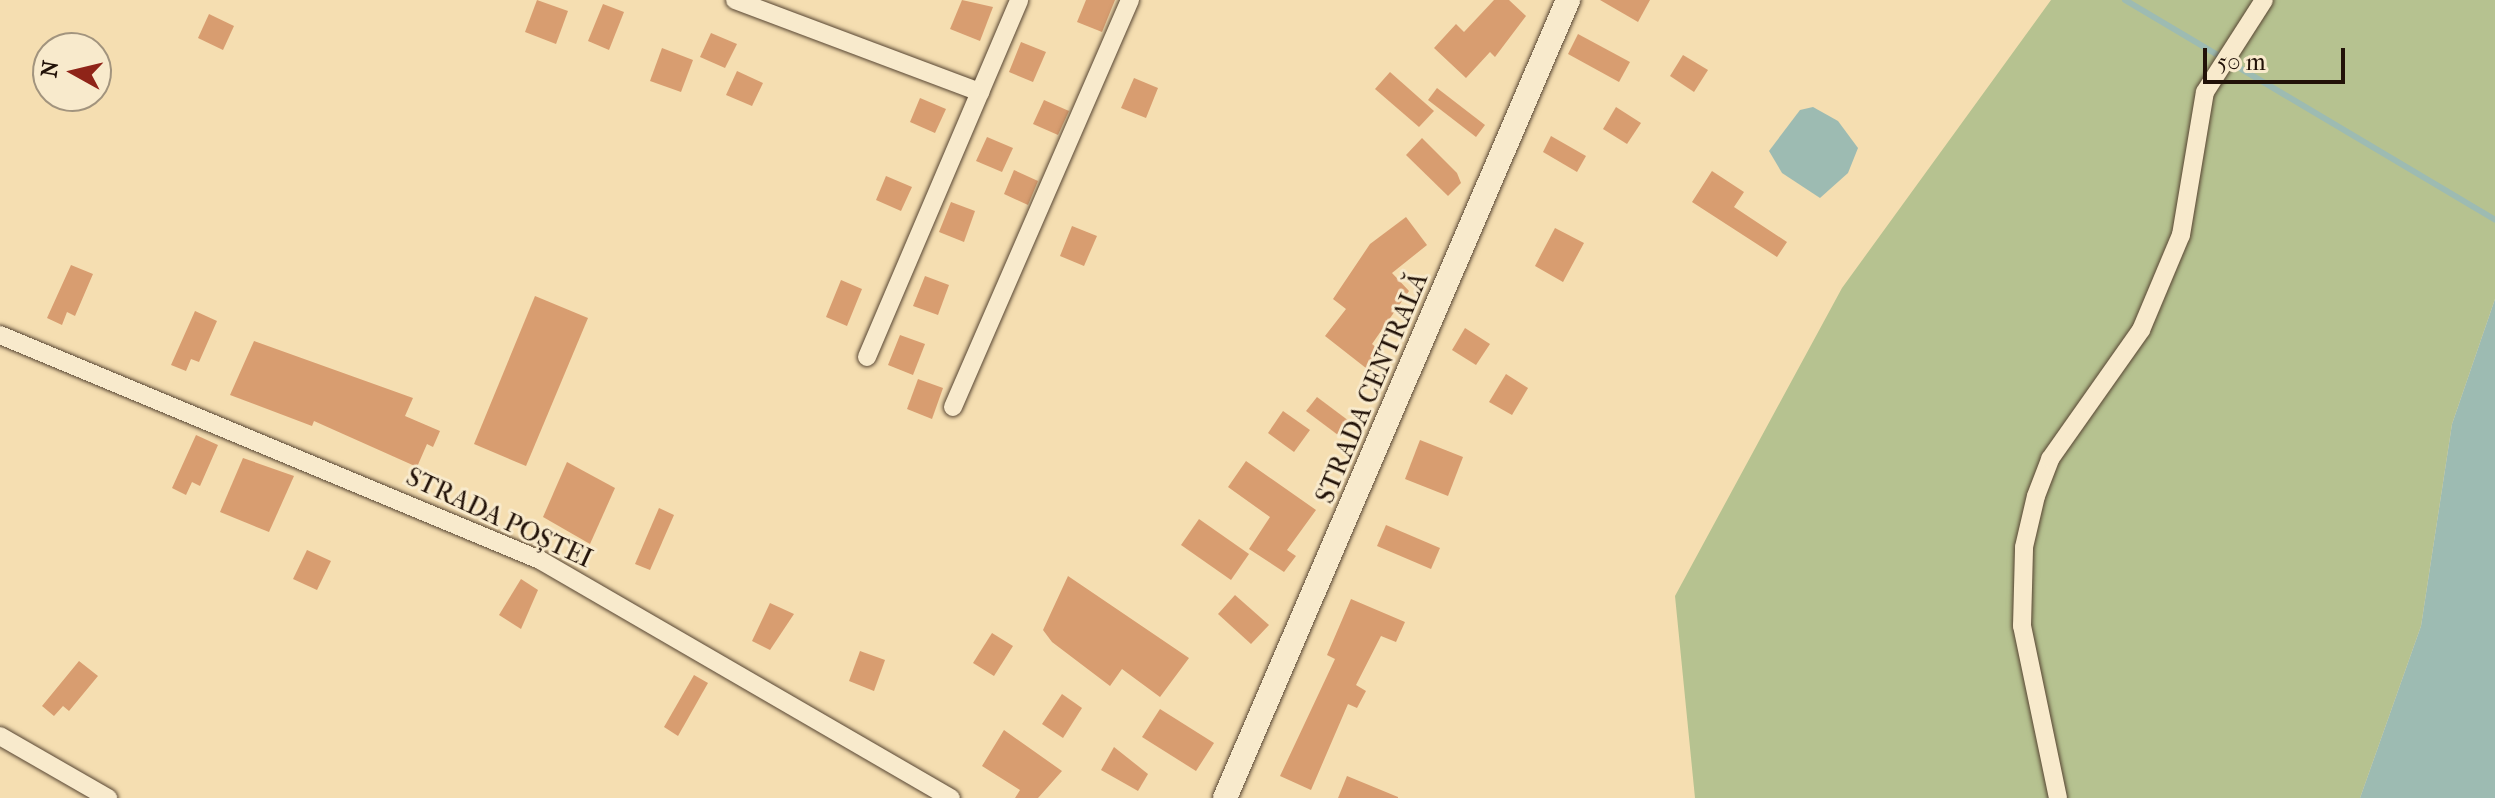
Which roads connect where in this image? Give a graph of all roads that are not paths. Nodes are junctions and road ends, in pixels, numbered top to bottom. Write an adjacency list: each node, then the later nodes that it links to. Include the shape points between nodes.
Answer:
1 (735, 0): 6 (street)
2 (1019, 0): 6 (street)
3 (1130, 0): 9 (street)
4 (1568, 0): 13 (main road, STRADA CENTRALĂ)
5 (2264, 0): 14 (street, via 2217,70 2193,133 2181,235 2165,277 2141,330 2050,459 2030,522 2022,626)
6 (980, 92): 8 (street)
7 (0, 335): 12 (street, STRADA POȘTEI, via 540,560)
8 (867, 357)
9 (953, 407)
10 (0, 736): 11 (street)
11 (108, 798)
12 (951, 798)
13 (1225, 798)
14 (2058, 798)

